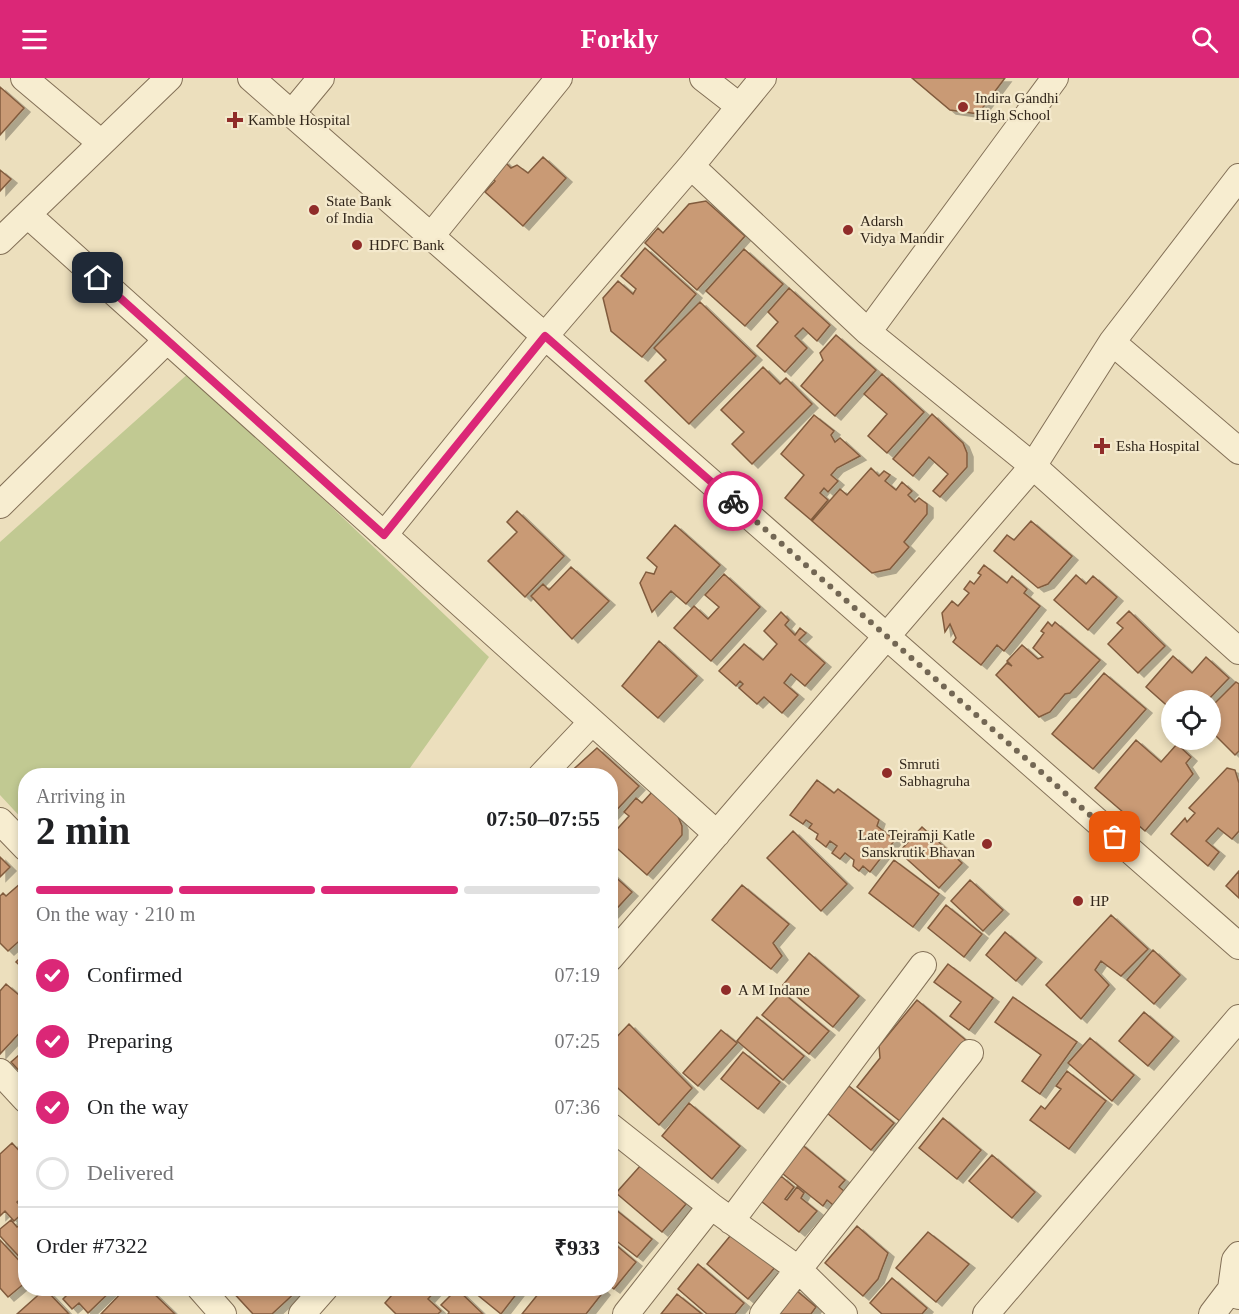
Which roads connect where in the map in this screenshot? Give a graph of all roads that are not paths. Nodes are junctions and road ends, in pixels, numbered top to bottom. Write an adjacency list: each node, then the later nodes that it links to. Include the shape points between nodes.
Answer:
1 (24, 78): 11 (street)
2 (169, 78): 11 (street)
3 (251, 78): 10 (street)
4 (321, 78): 10 (street)
5 (559, 78): 15 (street)
6 (703, 78): 9 (street)
7 (763, 78): 9 (street)
8 (1055, 78): 17 (street)
9 (739, 106): 12 (street)
10 (292, 114): 15 (street)
11 (100, 142): 14 (street)
12 (691, 166): 17 (street); 18 (street)
13 (1239, 177): 20 (street)
14 (28, 215): 16 (street); 19 (street)
15 (431, 236): 18 (street)
16 (0, 241)
17 (868, 332): 22 (street)
18 (545, 336): 24 (street); 25 (street)
19 (167, 340): 23 (street); 24 (street)
20 (1112, 342): 21 (street); 22 (street)
21 (1239, 451)
22 (1033, 466): 25 (street); 26 (street)
23 (0, 505)
24 (384, 535): 27 (street)
25 (886, 635): 30 (street); 32 (street)
26 (1239, 651)
27 (592, 722): 28 (street); 30 (street)
28 (549, 768)
29 (0, 821): 31 (street)
30 (717, 834): 33 (street)
31 (18, 840)
32 (1239, 946)
33 (618, 949)
34 (923, 965): 40 (street)
35 (1239, 1018): 51 (street)
36 (970, 1053): 42 (street)
37 (0, 1072): 38 (street)
38 (18, 1091)
39 (618, 1132): 40 (street)
40 (721, 1213): 42 (street); 48 (street)
41 (1239, 1255): 43 (street, via 1235,1260)
42 (798, 1269): 49 (street); 50 (street)
43 (1235, 1292): 52 (street)
44 (207, 1296): 46 (street)
45 (318, 1296): 47 (street)
46 (223, 1314)
47 (302, 1314)
48 (626, 1314)
49 (763, 1314)
50 (844, 1314)
51 (986, 1314)
52 (1212, 1314)

